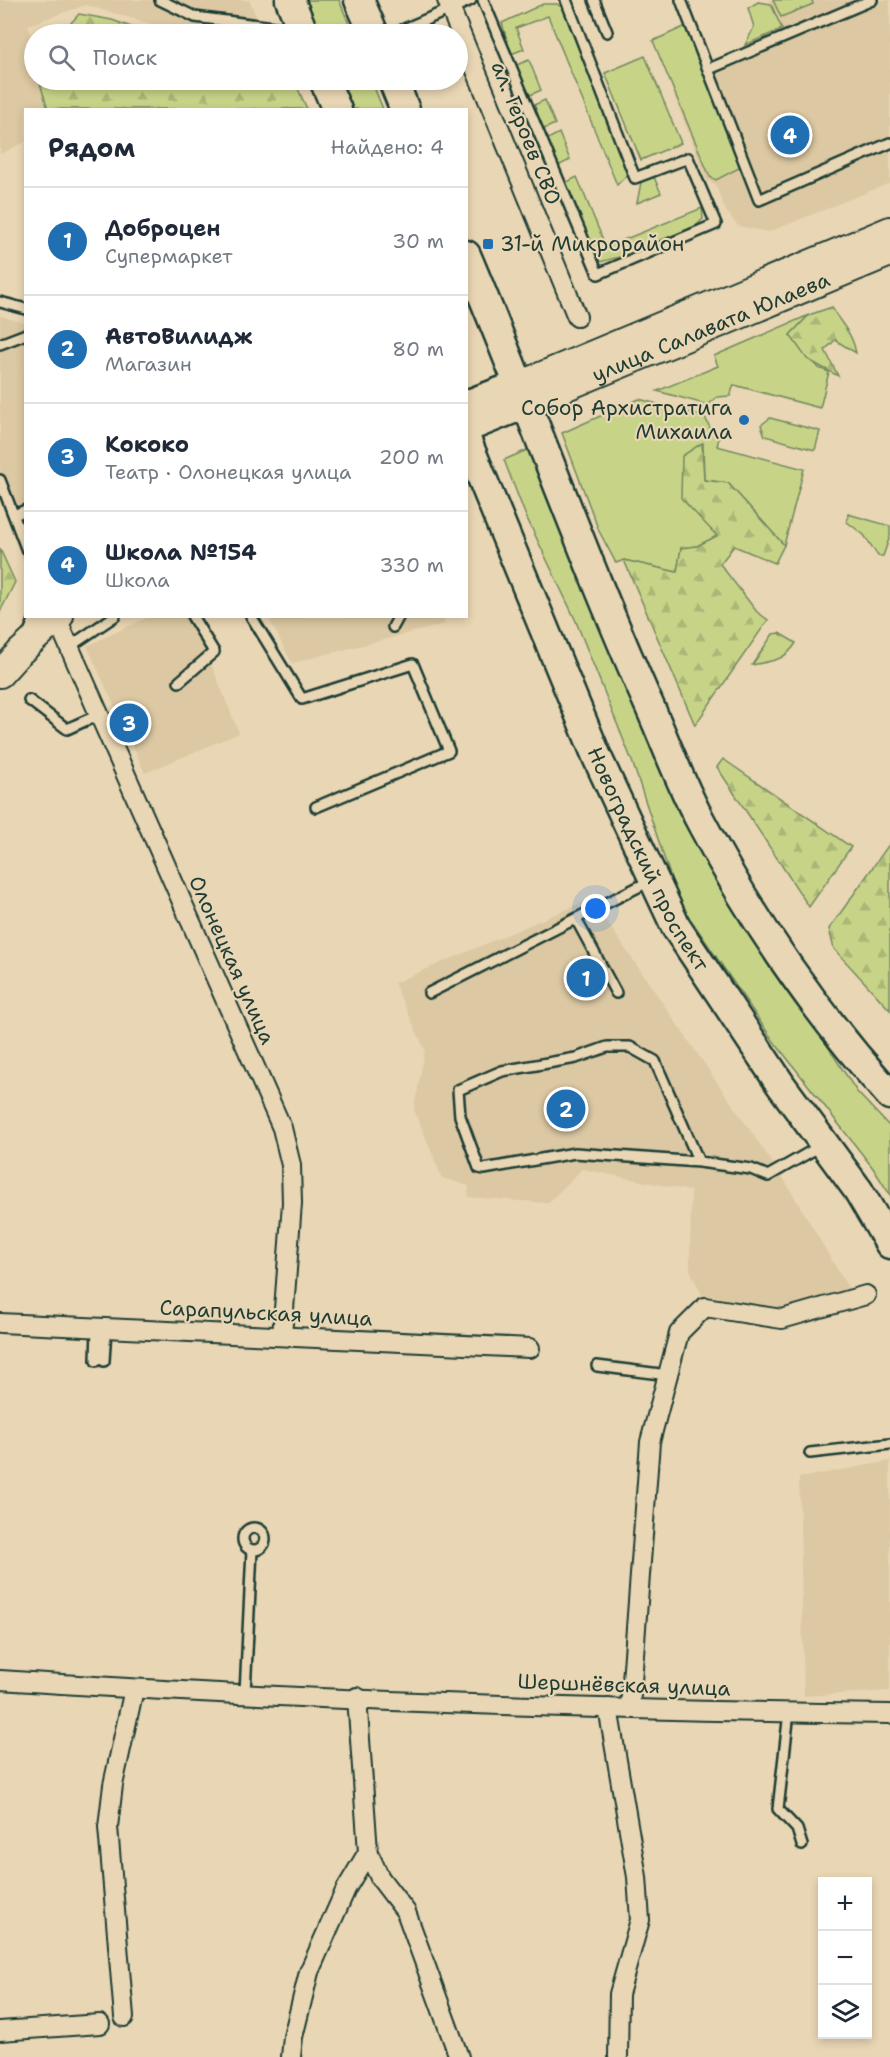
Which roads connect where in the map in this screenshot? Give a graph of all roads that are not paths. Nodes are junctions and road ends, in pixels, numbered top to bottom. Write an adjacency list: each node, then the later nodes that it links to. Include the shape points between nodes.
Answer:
1 (160, 0): 11 (lane, via 195,17)
2 (290, 0): 12 (main road)
3 (359, 0): 13 (main road)
4 (471, 0): 10 (lane)
5 (483, 0): 6 (lane, via 598,274 716,224 688,158 635,178)
6 (566, 0)
7 (594, 0): 16 (lane)
8 (681, 0): 18 (lane)
9 (872, 0): 18 (lane)
10 (449, 5): 14 (lane); 15 (street, ал. Героев СВО)
11 (242, 24)
12 (299, 24)
13 (370, 24)
14 (412, 24)
15 (457, 24)
16 (607, 32)
17 (468, 51): 29 (street, ал. Героев СВО)
18 (709, 69): 23 (lane, via 759,200)
19 (328, 90): 21 (main road)
20 (397, 90): 22 (main road)
21 (336, 108)
22 (404, 108)
23 (890, 143)
24 (890, 230): 32 (main road, улица Салавата Юлаева)
25 (890, 253): 32 (main road, улица Салавата Юлаева)
26 (468, 260): 32 (main road)
27 (0, 302): 28 (lane)
28 (24, 308)
29 (578, 317)
30 (24, 335): 31 (lane)
31 (0, 344)
32 (524, 393): 33 (main road, улица Салавата Юлаева); 34 (main road, улица Салавата Юлаева); 57 (main road, via 625,650 700,821 771,942 855,1056)
33 (479, 400)
34 (468, 427)
35 (468, 446): 53 (main road, Новоградский проспект, via 477,478)
36 (0, 480): 38 (lane)
37 (24, 511): 38 (lane)
38 (14, 515): 39 (lane)
39 (24, 542)
40 (50, 618): 48 (main road)
41 (52, 618): 47 (street, Олонецкая улица)
42 (111, 618): 47 (lane)
43 (193, 618): 49 (lane, via 213,652)
44 (252, 618): 52 (lane, via 302,699 413,664 449,751)
45 (398, 618): 46 (lane)
46 (393, 627)
47 (69, 647): 51 (street, Олонецкая улица)
48 (0, 674)
49 (179, 682)
50 (29, 700): 51 (lane, via 67,729)
51 (98, 714): 64 (street, Олонецкая улица, via 282,1128 291,1166 292,1203)
52 (316, 807)
53 (654, 879): 54 (lane); 58 (main road, Новоградский проспект, via 676,927)
54 (576, 919): 55 (lane); 56 (lane)
55 (429, 993)
56 (616, 993)
57 (890, 1095)
58 (824, 1144): 59 (lane, via 768,1176 751,1169); 60 (main road, Новоградский проспект, via 858,1190)
59 (699, 1162): 59 (lane, via 575,1153 479,1168 460,1116 458,1090 501,1071 576,1058 607,1047 630,1047 655,1061)
60 (890, 1244)
61 (866, 1295): 68 (street, via 782,1319 705,1307 679,1333)
62 (0, 1323): 63 (street, Сарапульская улица)
63 (101, 1327): 64 (street, Сарапульская улица); 66 (lane)
64 (282, 1336): 65 (street, Сарапульская улица)
65 (530, 1348)
66 (100, 1361)
67 (597, 1366): 68 (lane)
68 (668, 1375): 77 (street, via 650,1442)
69 (890, 1444): 70 (lane)
70 (810, 1453)
71 (252, 1550): 74 (lane)
72 (0, 1680): 73 (street, Шершнёвская улица)
73 (134, 1689): 74 (street, Шершнёвская улица); 82 (street, via 108,1827)
74 (245, 1693): 75 (street, Шершнёвская улица)
75 (357, 1697): 76 (street, Шершнёвская улица); 81 (street)
76 (608, 1708): 77 (street, Шершнёвская улица); 87 (street, via 637,1876 640,1920 619,1994)
77 (630, 1708): 78 (street, Шершнёвская улица)
78 (789, 1712): 79 (street, Шершнёвская улица); 80 (lane, via 778,1809 797,1829)
79 (890, 1714)
80 (802, 1845)
81 (369, 1852): 85 (street, via 346,1889 309,1972); 86 (street, via 380,1878 406,1911)
82 (124, 2017)
83 (100, 2024): 84 (street)
84 (0, 2031)
85 (291, 2057)
86 (459, 2057)
87 (618, 2057)

